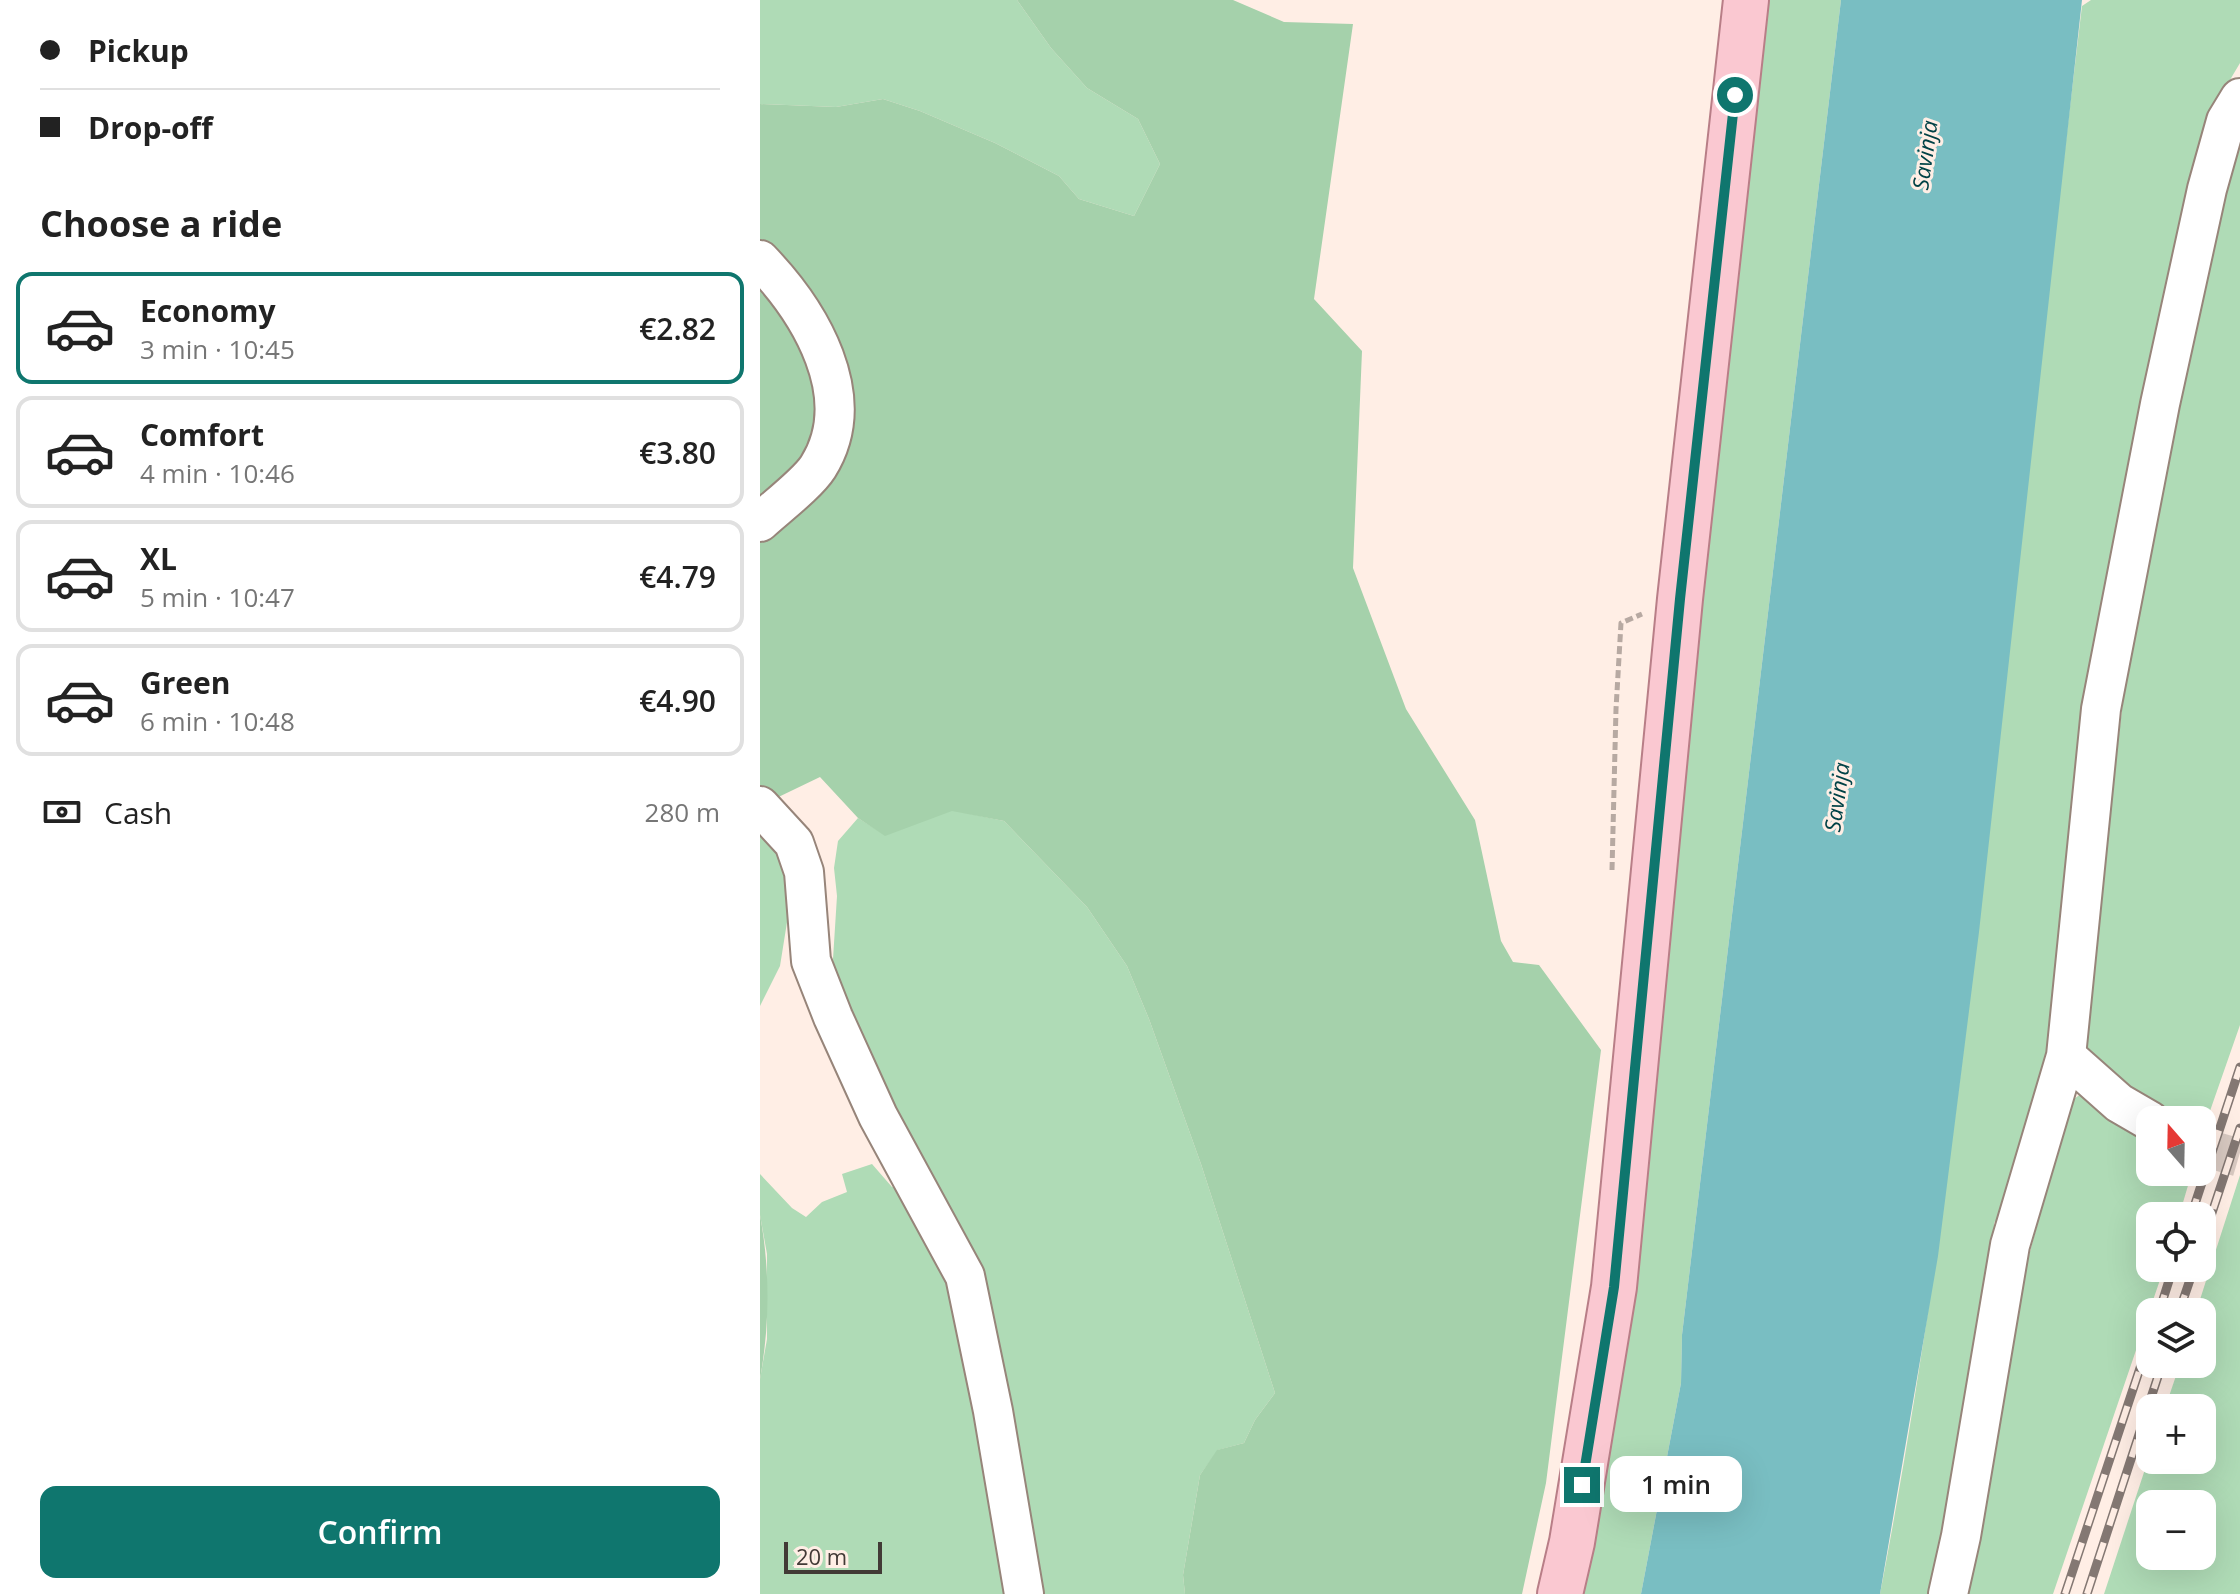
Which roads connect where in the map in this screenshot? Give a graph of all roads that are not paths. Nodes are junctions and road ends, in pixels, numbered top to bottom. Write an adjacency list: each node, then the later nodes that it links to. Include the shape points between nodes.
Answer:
1 (1746, 0): 9 (main road, via 1681,584 1614,1287)
2 (2240, 98): 6 (street, via 2226,121 2207,189 2101,709)
3 (760, 260): 4 (street, via 803,312 826,358 836,409 817,469)
4 (760, 522)
5 (760, 806): 8 (street, via 794,843 799,857 811,961 833,1017 878,1116 965,1276)
6 (2066, 1056): 7 (street); 10 (street, via 2010,1245)
7 (2136, 1113)
8 (1024, 1594)
9 (1560, 1594)
10 (1948, 1594)

